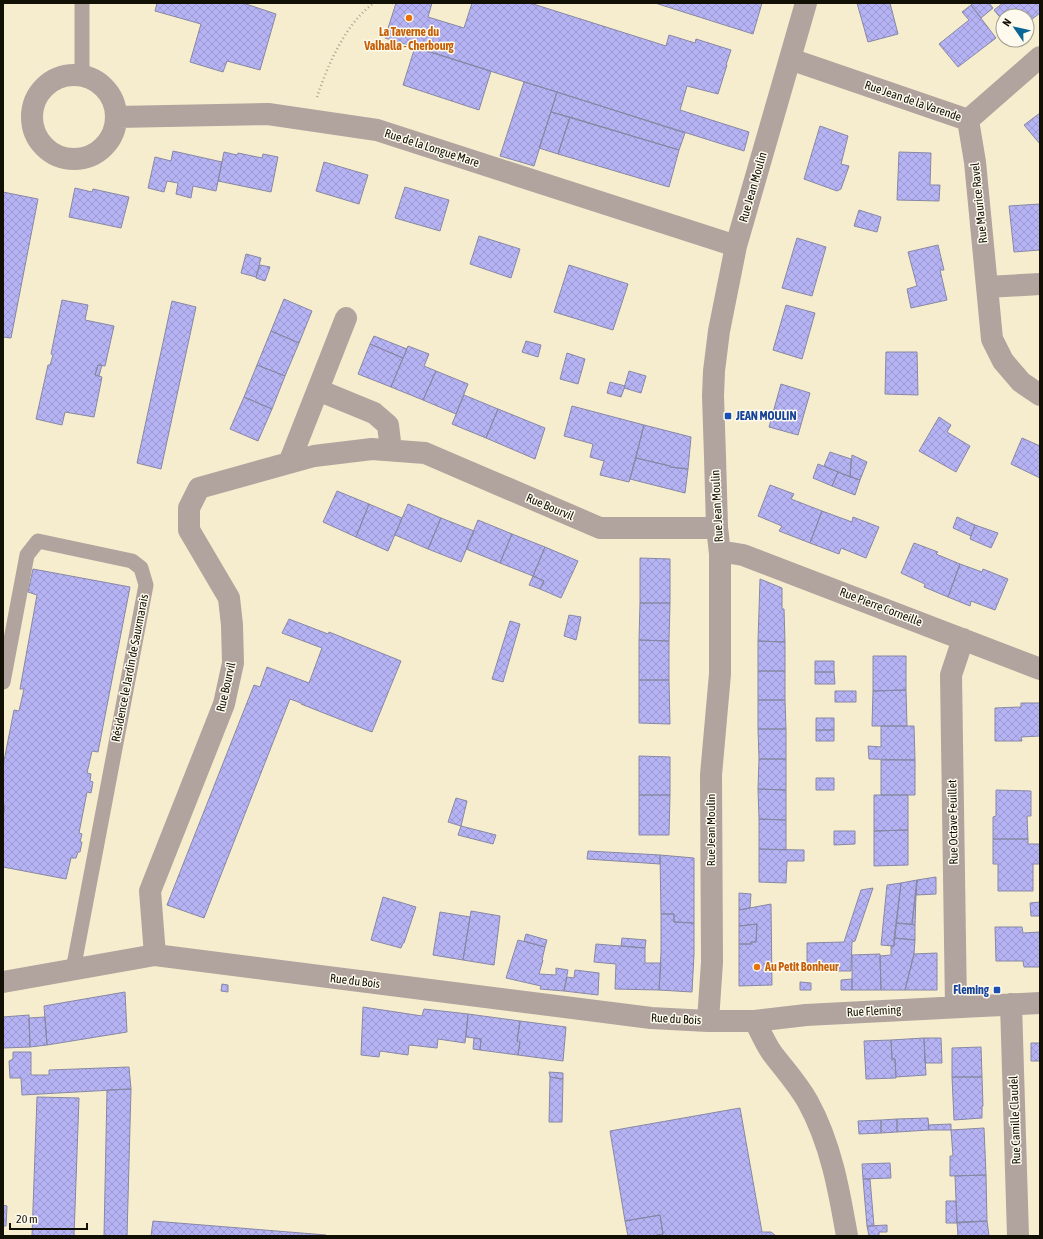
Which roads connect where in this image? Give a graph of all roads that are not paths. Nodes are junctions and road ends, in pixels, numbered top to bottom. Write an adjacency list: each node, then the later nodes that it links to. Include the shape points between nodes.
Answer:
1 (82, 3): 5 (lane)
2 (806, 3): 4 (street, Rue Jean Moulin)
3 (1040, 57): 7 (street, Rue Jean de la Varende)
4 (790, 59): 7 (street, Rue Jean de la Varende); 8 (street, Rue Jean Moulin)
5 (82, 75): 6 (street, via 96,80 107,89 114,102); 6 (street, via 68,74 54,79 42,88 34,101 31,115 33,128 46,150 70,160 91,156 109,141 115,129)
6 (117, 116): 8 (street, Rue de la Longue Mare, via 268,114 377,130)
7 (968, 120): 10 (street, Rue Maurice Ravel, via 975,162)
8 (736, 246): 16 (street, Rue Jean Moulin, via 714,370)
9 (1040, 284): 10 (street)
10 (987, 287): 13 (street, Rue Maurice Ravel, via 992,339 1003,361 1021,382)
11 (346, 318): 12 (street)
12 (318, 390): 14 (street, via 374,413 388,425); 15 (street)
13 (1040, 395)
14 (391, 450): 15 (street, Rue Bourvil, via 372,449 314,456); 16 (street, Rue Bourvil, via 425,453 600,528)
15 (289, 463): 21 (street, Rue Bourvil, via 199,488 189,508 189,530 229,598 233,663 224,704 150,890)
16 (717, 527): 17 (street, Rue Jean Moulin)
17 (720, 554): 18 (street, Rue Pierre Corneille, via 743,555); 27 (street, Rue Jean Moulin, via 720,674 711,775 712,962)
18 (963, 639): 19 (street, Rue Pierre Corneille); 26 (street, Rue Octave Feuillet, via 951,674)
19 (1040, 669)
20 (3, 682): 22 (lane, Résidence le Jardin de Sauxmarais, via 27,556 38,541 132,561 141,568 146,584)
21 (155, 955): 22 (street, Rue du Bois); 27 (street, Rue du Bois, via 651,1018)
22 (73, 970): 23 (street, Rue du Bois)
23 (3, 982)
24 (1040, 1002): 25 (street, Rue Fleming)
25 (1011, 1004): 26 (street, Rue Fleming); 30 (street, Rue Camille Claudel)
26 (956, 1007): 28 (street, Rue Fleming, via 806,1015)
27 (708, 1021): 28 (street, Rue Fleming)
28 (755, 1021): 29 (street, via 772,1052 808,1102 822,1131 831,1156)
29 (847, 1236)
30 (1018, 1236)

